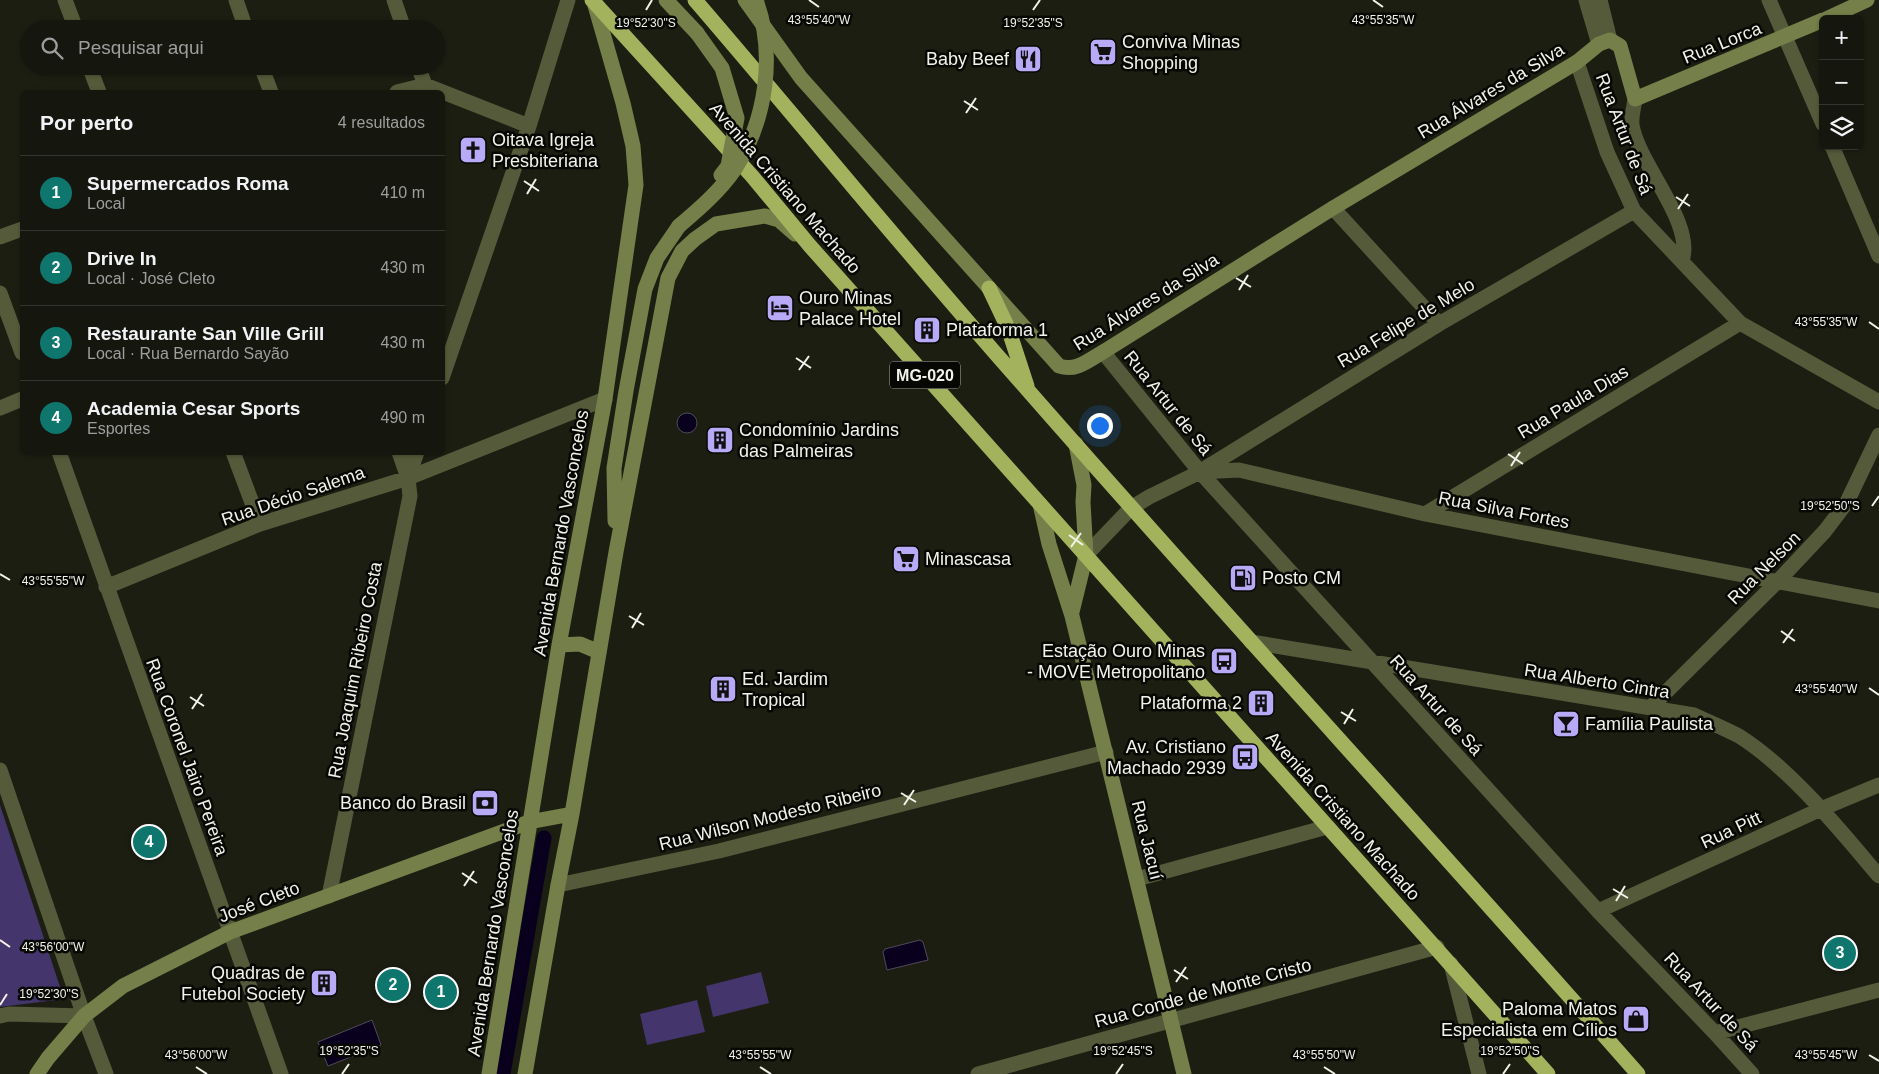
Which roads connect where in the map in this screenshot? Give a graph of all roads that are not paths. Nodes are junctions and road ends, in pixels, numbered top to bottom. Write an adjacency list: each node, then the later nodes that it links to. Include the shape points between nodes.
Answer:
1 (65, 0): 15 (street)
2 (236, 0): 16 (street)
3 (394, 0): 17 (street)
4 (568, 0): 33 (street)
5 (666, 0): 37 (main road, bridge, via 697,33 722,68 737,118 728,166)
6 (695, 0): 50 (highway)
7 (745, 0): 43 (main road, Rua Álvares da Silva, via 801,78)
8 (756, 0): 37 (main road, bridge, via 765,36 767,71 751,139 734,170 712,197)
9 (1586, 0): 20 (street, Rua Artur de Sá)
10 (1600, 0): 20 (street, Rua Artur de Sá)
11 (1769, 0): 19 (street)
12 (1868, 0): 14 (main road)
13 (593, 1): 40 (highway, Avenida Cristiano Machado / MG-020, via 752,176); 52 (main road, Avenida Bernardo Vasconcelos, via 627,120 636,184)
14 (1835, 15)
15 (73, 20)
16 (243, 20)
17 (401, 20)
18 (1819, 22): 19 (main road, Rua Lorca)
19 (1786, 37): 31 (main road, Rua Lorca); 32 (street)
20 (1604, 42): 21 (main road, Rua Álvares da Silva); 31 (main road, Rua Artur de Sá, via 1620,46)
21 (1577, 62): 35 (main road, Rua Álvares da Silva); 36 (street, Rua Artur de Sá, via 1607,152)
22 (92, 75): 26 (street)
23 (264, 75): 27 (street)
24 (422, 75): 25 (street)
25 (425, 84): 28 (street); 29 (street)
26 (98, 90)
27 (270, 90)
28 (404, 90)
29 (440, 90)
30 (445, 92): 33 (street)
31 (1635, 99): 42 (street, Rua Artur de Sá, via 1632,123 1636,140 1678,220 1685,251)
32 (1819, 115)
33 (528, 126): 49 (street)
34 (1834, 150): 41 (street)
35 (1332, 208): 46 (street); 48 (main road, Rua Álvares da Silva)
36 (1634, 211): 42 (street, Rua Artur de Sá); 46 (street, Rua Felipe de Melo)
37 (679, 226): 67 (main road, via 657,258 645,289 614,468)
38 (20, 229): 39 (street)
39 (0, 237)
40 (810, 246): 63 (highway, Avenida Cristiano Machado / MG-020); 67 (main road, via 779,220 765,216 716,224 682,251 668,278)
41 (1879, 256)
42 (1682, 260): 45 (street, Rua Artur de Sá)
43 (989, 288): 48 (main road, Rua Álvares da Silva, via 1059,366 1069,370); 50 (highway, via 1008,328)
44 (0, 293): 47 (street)
45 (1740, 323): 53 (street, Rua Artur de Sá); 65 (street, Rua Paula Dias)
46 (1438, 324): 61 (street, Rua Felipe de Melo)
47 (20, 348)
48 (1103, 352): 61 (street, Rua Artur de Sá)
49 (445, 369)
50 (1029, 392): 56 (highway)
51 (20, 399): 54 (street)
52 (604, 399): 62 (street, Rua Décio Salema); 74 (main road, Avenida Bernardo Vasconcelos)
53 (1879, 402)
54 (0, 408)
55 (1879, 435): 69 (street, Rua Nelson, via 1847,502 1826,531)
56 (1076, 444): 64 (highway); 68 (main road, Rua Jacuí / MG-020, via 1084,485)
57 (60, 455): 70 (street, Rua Coronel Jairo Pereira)
58 (234, 455): 66 (street)
59 (400, 455): 62 (street)
60 (416, 455): 62 (street, Rua Joaquim Ribeiro Costa)
61 (1200, 472): 64 (street, Rua Silva Fortes); 65 (street, Rua Silva Fortes, via 1239,470); 76 (street, Rua Artur de Sá)
62 (408, 478): 66 (street, Rua Décio Salema); 88 (street, Rua Joaquim Ribeiro Costa, via 410,496)
63 (1040, 504): 68 (highway, Avenida Cristiano Machado); 72 (main road, Rua Jacuí / MG-020)
64 (1131, 508): 68 (street, Rua Jacuí); 73 (highway)
65 (1425, 514): 69 (street, Rua Silva Fortes)
66 (260, 524): 70 (street, Rua Décio Salema)
67 (616, 552): 75 (main road)
68 (1086, 555): 72 (main road, Rua Jacuí / MG-020); 84 (highway, Avenida Cristiano Machado)
69 (1778, 581): 71 (street, Rua Silva Fortes); 77 (street, Rua Nelson)
70 (106, 587): 90 (street, Rua Coronel Jairo Pereira)
71 (1879, 601)
72 (1072, 616): 78 (main road, Rua Jacuí / MG-020)
73 (1251, 642): 76 (street, Rua Alberto Cintra); 107 (highway)
74 (559, 645): 75 (main road, via 580,644); 83 (main road, Avenida Bernardo Vasconcelos)
75 (599, 652): 82 (main road)
76 (1373, 663): 77 (street, Rua Alberto Cintra); 89 (street, Rua Artur de Sá)
77 (1650, 708): 81 (street, Rua Alberto Cintra, via 1694,715 1740,737 1773,762)
78 (1106, 752): 86 (main road, Rua Jacuí / MG-020); 87 (street, Rua Wilson Modesto Ribeiro, via 719,851)
79 (0, 770): 95 (street)
80 (1879, 785): 81 (street, Rua Pitt)
81 (1821, 809): 85 (street, Rua Alberto Cintra); 89 (street, Rua Pitt)
82 (572, 814): 83 (main road, José Cleto); 87 (main road)
83 (529, 822): 88 (main road, José Cleto); 102 (main road, Avenida Bernardo Vasconcelos)
84 (1327, 827): 86 (street); 91 (highway, Avenida Cristiano Machado)
85 (1879, 876)
86 (1137, 879): 96 (main road, Rua Jacuí / MG-020)
87 (558, 885): 103 (main road)
88 (329, 896): 90 (main road, José Cleto)
89 (1598, 911): 97 (street, Rua Artur de Sá)
90 (230, 932): 95 (main road, José Cleto, via 123,986); 101 (street, Rua Coronel Jairo Pereira)
91 (1437, 948): 92 (highway, Avenida Cristiano Machado); 96 (street, Rua Conde de Monte Cristo)
92 (1451, 964): 98 (highway, Avenida Cristiano Machado); 106 (street)
93 (1879, 990): 97 (street)
94 (0, 1016): 95 (street)
95 (84, 1016): 99 (main road, José Cleto); 100 (street)
96 (1170, 1022): 104 (street, Rua Conde de Monte Cristo); 105 (main road, Rua Jacuí / MG-020)
97 (1715, 1033): 108 (street, Rua Artur de Sá)
98 (1544, 1073)
99 (37, 1074)
100 (106, 1074)
101 (281, 1074)
102 (489, 1074)
103 (525, 1074)
104 (978, 1074)
105 (1184, 1074)
106 (1478, 1074)
107 (1638, 1074)
108 (1752, 1074)

